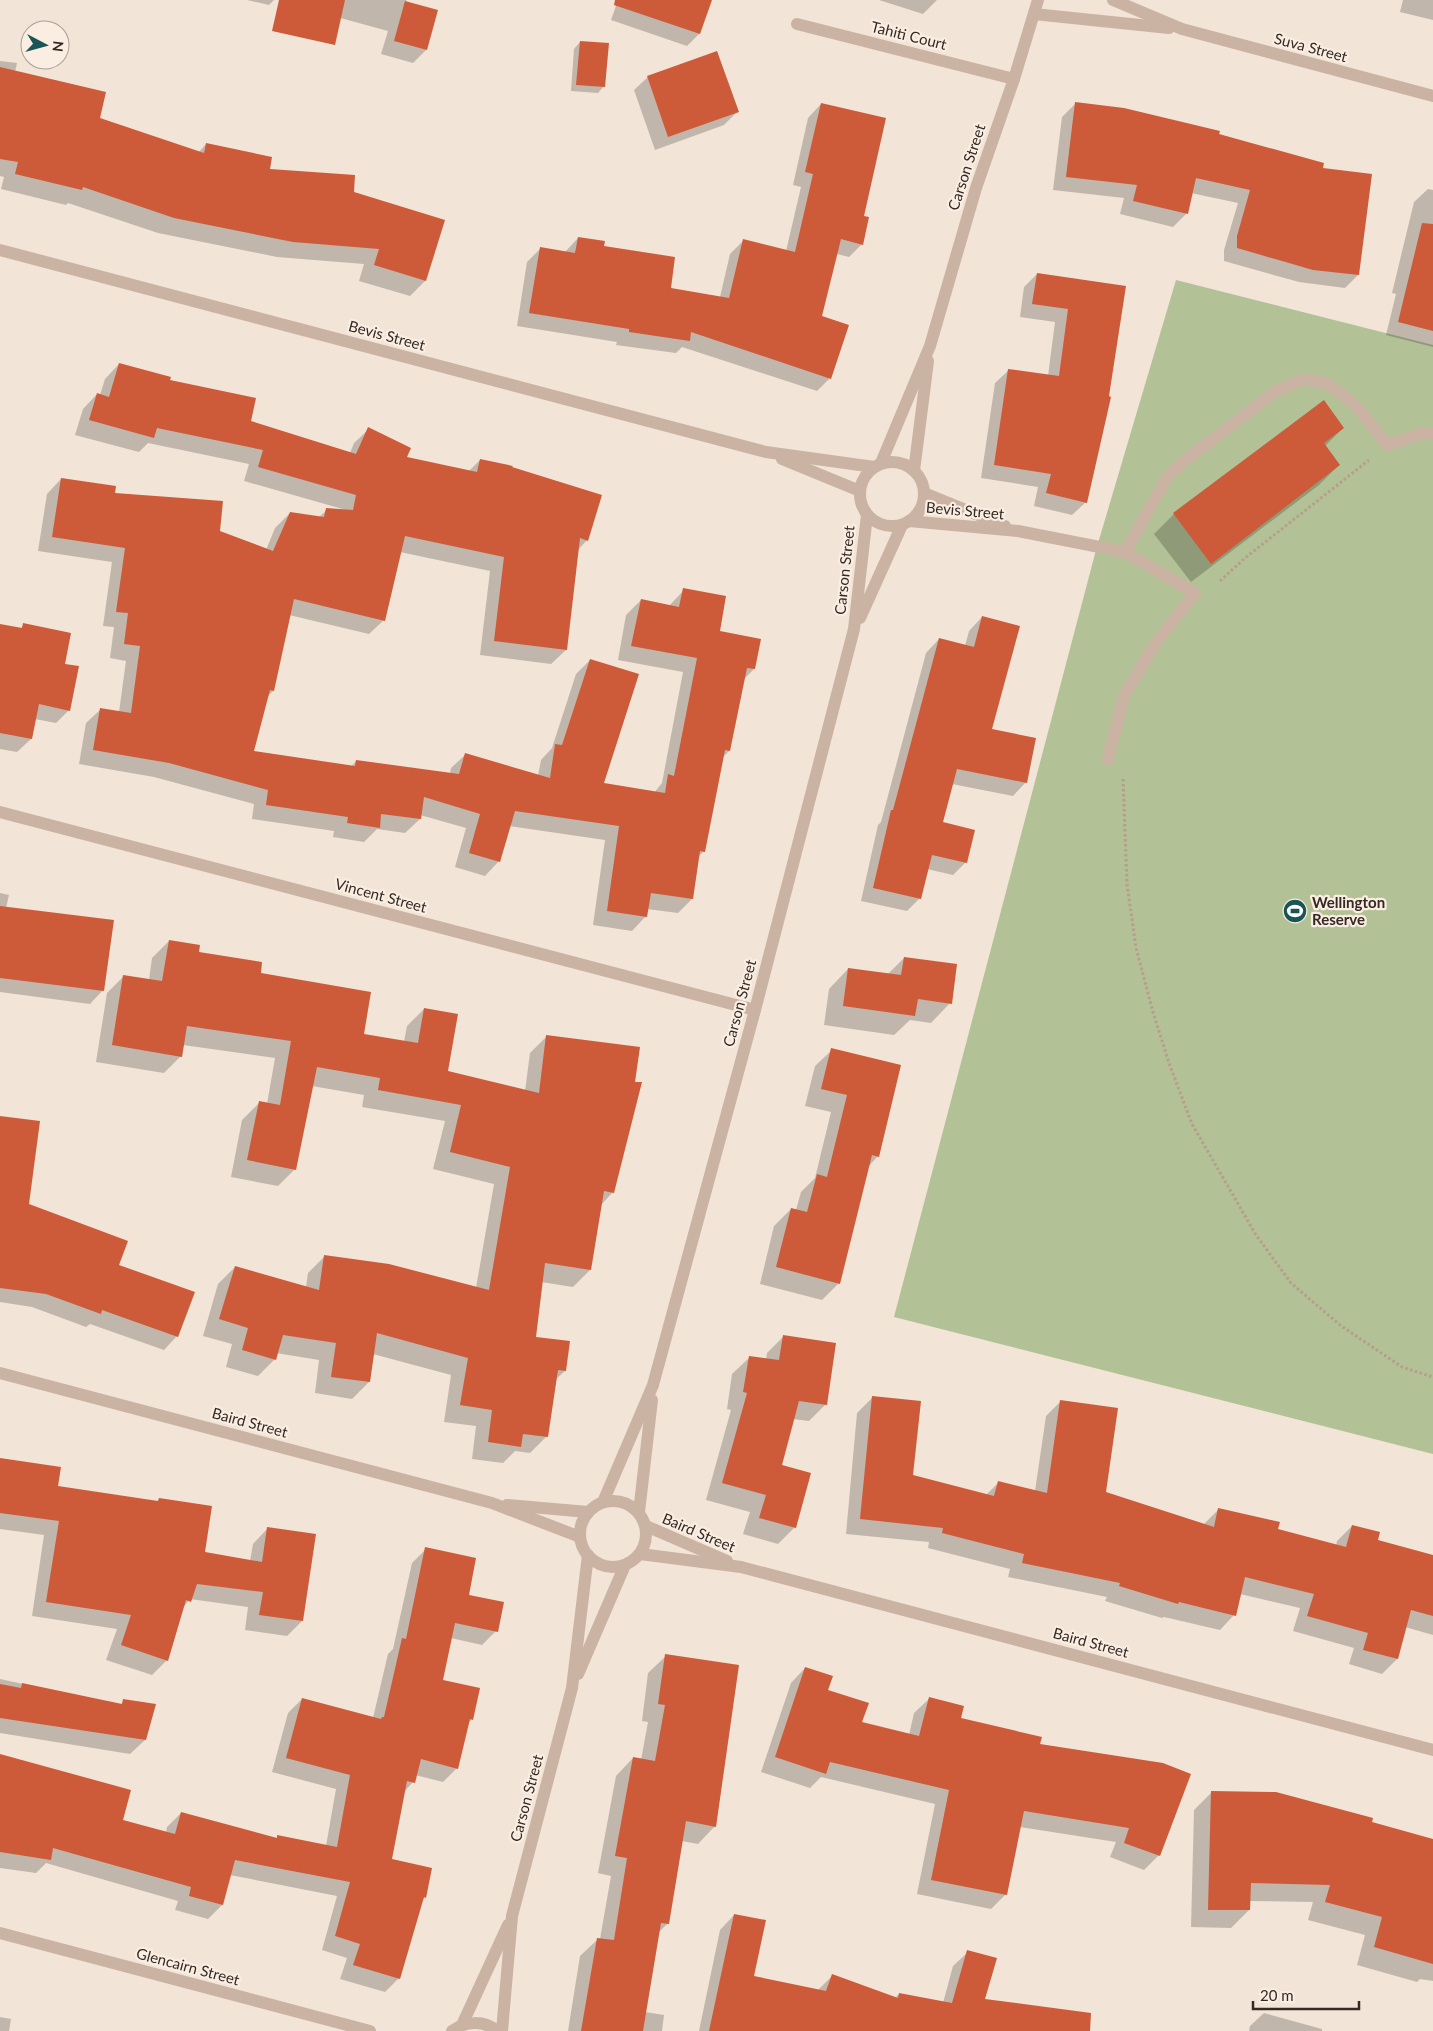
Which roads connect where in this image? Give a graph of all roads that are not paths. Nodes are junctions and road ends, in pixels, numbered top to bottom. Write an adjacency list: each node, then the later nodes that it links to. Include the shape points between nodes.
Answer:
1 (1038, 0): 3 (street, Carson Street)
2 (1112, 0): 5 (street, Suva Street)
3 (1034, 14): 5 (street, Suva Street); 6 (street, Carson Street)
4 (796, 24): 6 (street, Tahiti Court)
5 (1182, 29): 7 (street, Suva Street)
6 (1014, 78): 9 (street, Carson Street, via 976,188)
7 (1433, 96)
8 (0, 250): 11 (street, Bevis Street)
9 (930, 346): 12 (street, Carson Street); 13 (street, Carson Street)
10 (1433, 434): 19 (street, via 1420,434 1387,445 1359,408 1326,382 1304,379 1276,391 1167,477)
11 (766, 452): 12 (street, Bevis Street); 14 (street, Bevis Street)
12 (877, 465): 13 (street, via 899,462); 14 (street, via 867,473)
13 (914, 471): 15 (street, via 922,482)
14 (860, 491): 16 (street)
15 (924, 494): 17 (street, via 923,505); 18 (street, Bevis Street)
16 (866, 515): 17 (street, via 892,527); 20 (street, Carson Street)
17 (905, 523): 18 (street, Bevis Street); 20 (street, Carson Street)
18 (1018, 531): 19 (street, Bevis Street)
19 (1126, 552): 21 (street, Bevis Street, via 1195,593 1155,644 1124,696)
20 (854, 630): 23 (street, Carson Street)
21 (1108, 759)
22 (0, 812): 23 (street, Vincent Street)
23 (754, 1010): 25 (street, Carson Street)
24 (0, 1373): 27 (street, Baird Street)
25 (654, 1385): 26 (street, Carson Street); 29 (street, Carson Street)
26 (603, 1502): 28 (street); 29 (street, via 623,1502)
27 (492, 1503): 28 (street, Baird Street); 31 (street, Baird Street)
28 (588, 1512): 31 (street)
29 (639, 1512): 30 (street)
30 (646, 1526): 32 (street, via 645,1546); 35 (street, Baird Street)
31 (580, 1537): 33 (street)
32 (640, 1554): 34 (street); 35 (street, Baird Street)
33 (588, 1555): 34 (street, via 605,1566); 36 (street, Carson Street)
34 (625, 1565): 36 (street, Carson Street)
35 (740, 1567): 37 (street, Baird Street)
36 (572, 1688): 38 (street, Carson Street)
37 (1433, 1750)
38 (512, 1916): 40 (street, Carson Street); 44 (street, Carson Street)
39 (0, 1933): 41 (street, Glencairn Street)
40 (457, 2028): 43 (street, via 472,2023 484,2024)
41 (369, 2031): 42 (street, Glencairn Street)
42 (383, 2031)
43 (497, 2031)
44 (502, 2031)

